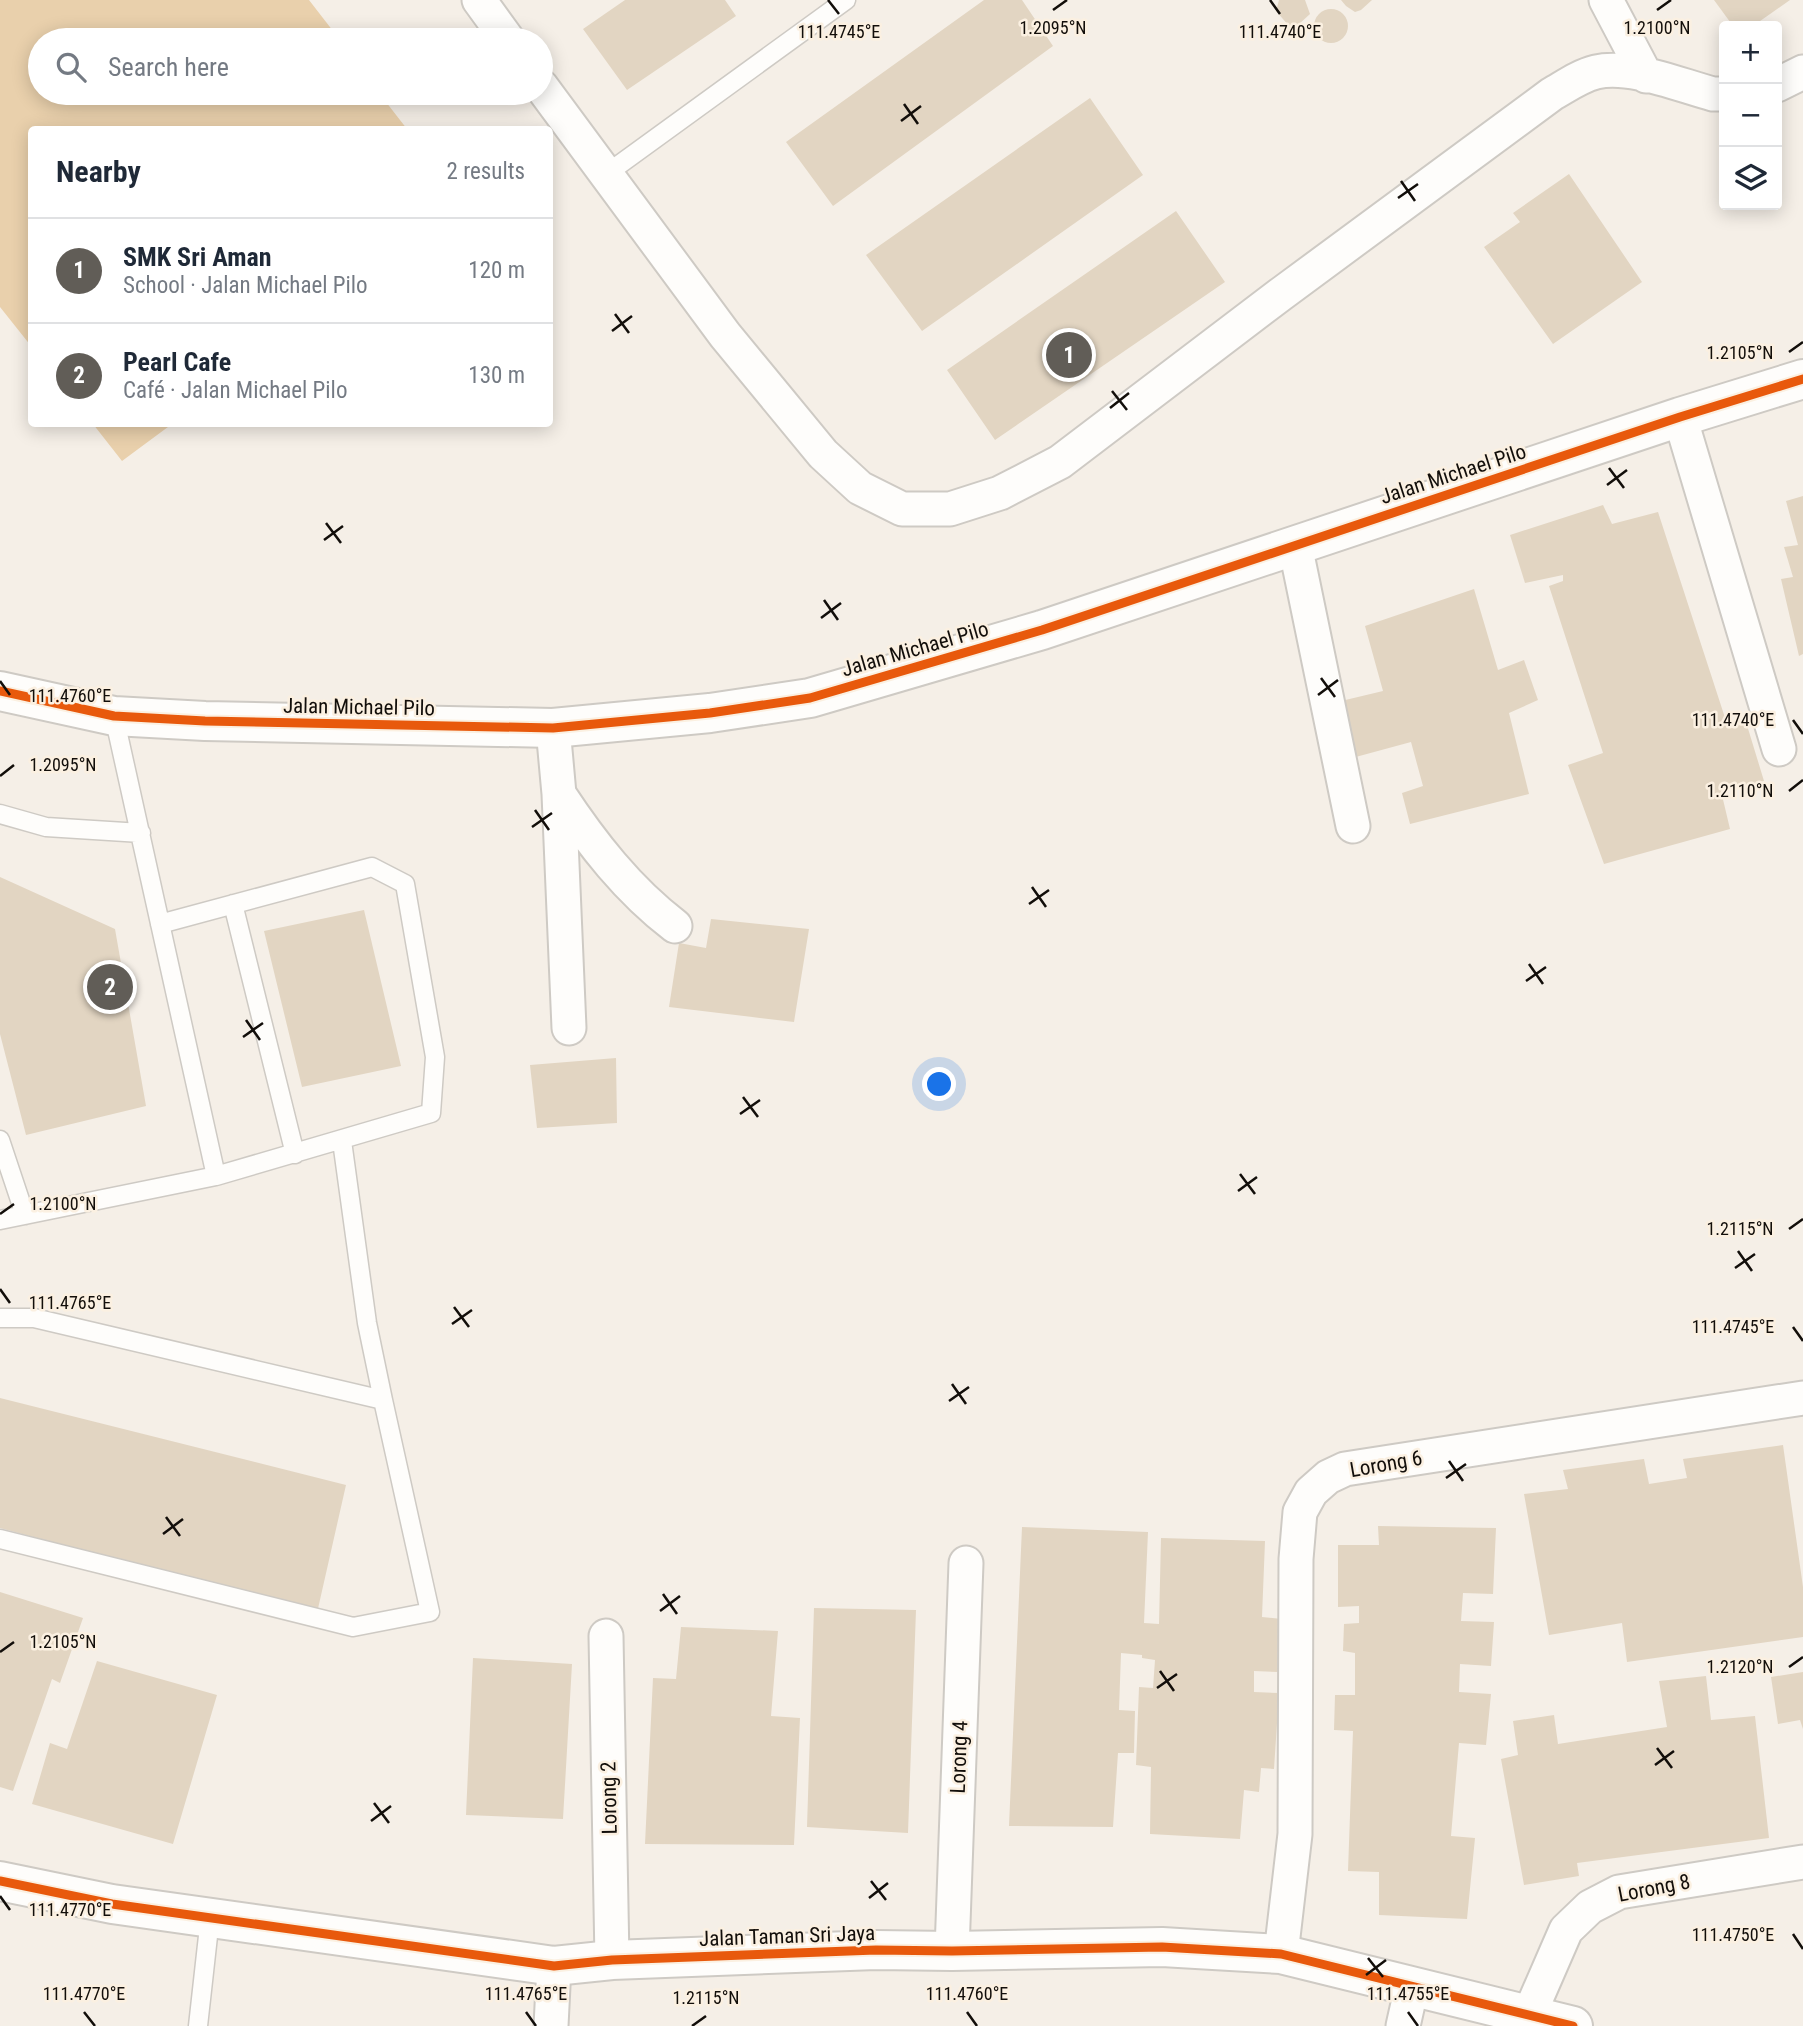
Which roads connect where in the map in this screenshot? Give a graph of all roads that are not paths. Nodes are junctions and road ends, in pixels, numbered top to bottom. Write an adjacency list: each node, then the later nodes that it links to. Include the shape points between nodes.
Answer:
1 (479, 0): 4 (street)
2 (846, 0): 10 (lane)
3 (1606, 0): 6 (street)
4 (499, 28)
5 (1803, 72): 7 (street)
6 (1646, 76): 8 (street); 10 (street, via 1598,71 1552,94 1060,462 1000,492 950,509 902,509 860,488 823,454 725,335)
7 (1779, 84)
8 (1719, 94)
9 (553, 103): 10 (street)
10 (605, 175)
11 (1803, 379): 12 (street, Jalan Michael Pilo)
12 (1680, 417): 13 (street, Jalan Michael Pilo); 17 (street)
13 (1295, 545): 16 (street, Jalan Michael Pilo, via 1042,630 810,698); 20 (street)
14 (0, 691): 15 (street, Jalan Michael Pilo)
15 (114, 716): 16 (street, Jalan Michael Pilo); 21 (lane)
16 (553, 728): 18 (street)
17 (1779, 749)
18 (559, 794): 24 (street, via 619,874); 25 (street)
19 (0, 814): 21 (lane, via 46,827)
20 (1353, 826)
21 (141, 833): 23 (lane)
22 (233, 904): 23 (lane); 27 (lane, via 372,867 405,884 435,1057 431,1114); 28 (lane)
23 (160, 924): 29 (lane)
24 (675, 926)
25 (569, 1028)
26 (0, 1140): 30 (lane)
27 (342, 1141): 28 (lane); 34 (lane, via 367,1323)
28 (295, 1154): 29 (lane)
29 (216, 1176): 30 (lane)
30 (25, 1215): 31 (lane)
31 (0, 1220)
32 (0, 1318): 34 (lane, via 34,1318)
33 (1803, 1398): 42 (street, Lorong 6, via 1345,1469 1311,1492 1300,1512 1296,1559 1295,1834)
34 (383, 1400): 35 (lane, via 430,1612 353,1627)
35 (0, 1539)
36 (965, 1563): 41 (street, Lorong 4)
37 (606, 1636): 43 (street, Lorong 2)
38 (1803, 1862): 46 (street, Lorong 8, via 1619,1892 1590,1907 1566,1930)
39 (0, 1881): 40 (street, Jalan Taman Sri Jaya)
40 (211, 1918): 44 (street, Jalan Taman Sri Jaya); 47 (lane)
41 (952, 1951): 42 (street, Jalan Taman Sri Jaya, via 1162,1947); 43 (street, Jalan Taman Sri Jaya)
42 (1281, 1954): 45 (street, Jalan Taman Sri Jaya)
43 (612, 1960): 44 (street, Jalan Taman Sri Jaya)
44 (554, 1966): 48 (street)
45 (1412, 1986): 46 (street, Jalan Taman Sri Jaya); 49 (street)
46 (1529, 2015): 50 (street, Jalan Taman Sri Jaya)
47 (198, 2026)
48 (551, 2026)
49 (1403, 2026)
50 (1573, 2026)

